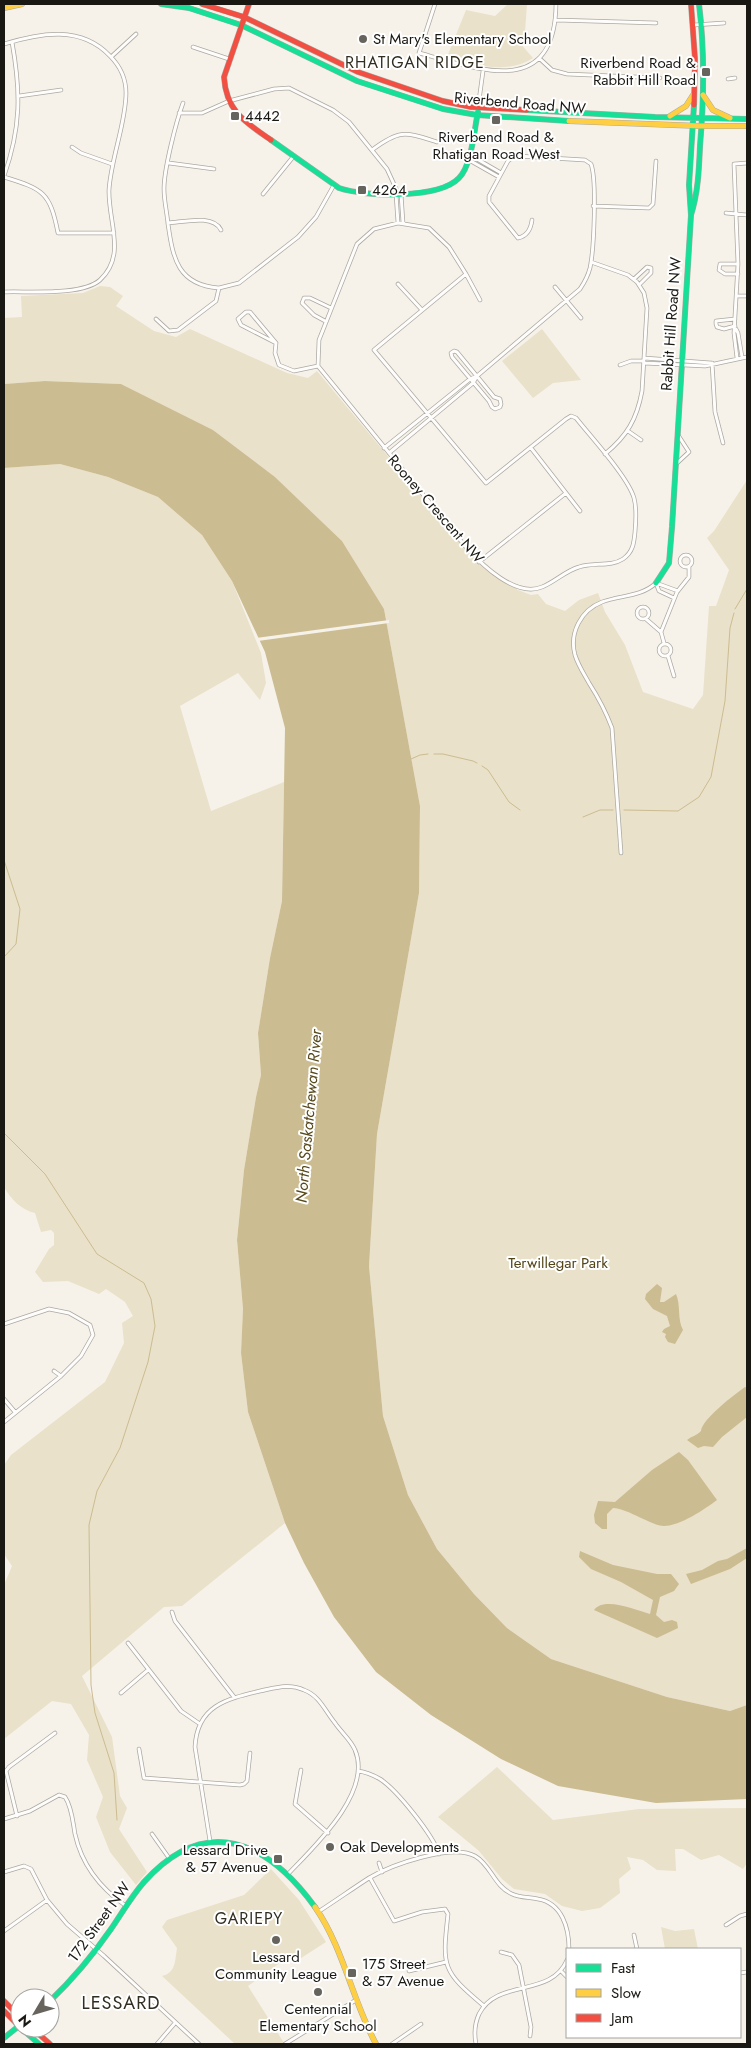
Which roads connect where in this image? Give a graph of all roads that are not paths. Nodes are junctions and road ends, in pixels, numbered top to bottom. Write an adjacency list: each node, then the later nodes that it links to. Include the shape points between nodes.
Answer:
1 (22, 4): 9 (main road)
2 (161, 4): 14 (main road, Riverbend Road NW, via 188,8)
3 (202, 4): 10 (main road, Riverbend Road NW)
4 (249, 4): 10 (main road)
5 (435, 4): 24 (street, via 419,52)
6 (556, 4): 11 (street)
7 (691, 4): 15 (main road, Rabbit Hill Road NW)
8 (699, 4): 16 (main road, Rabbit Hill Road NW)
9 (4, 8)
10 (244, 17): 14 (main road); 34 (main road, Riverbend Road NW, via 358,72 443,101)
11 (556, 20): 12 (street); 22 (street, via 550,42)
12 (656, 23)
13 (724, 23): 16 (street)
14 (241, 25): 23 (main road); 36 (main road, Riverbend Road NW, via 357,81 443,109)
15 (694, 25): 16 (street); 30 (main road, Rabbit Hill Road NW)
16 (702, 25): 29 (main road, Rabbit Hill Road NW)
17 (136, 34): 21 (street)
18 (12, 42): 19 (street); 21 (street, via 67,34 89,40); 31 (street)
19 (4, 44)
20 (193, 47): 23 (street)
21 (111, 57): 53 (street, via 122,74 126,94)
22 (539, 58): 24 (street, via 533,65 523,68); 25 (street, via 552,70 567,74)
23 (228, 60): 32 (main road, via 224,84)
24 (483, 70): 34 (street)
25 (660, 78)
26 (735, 78): 27 (street)
27 (728, 79)
28 (61, 90): 31 (street)
29 (702, 91): 39 (main road, Rabbit Hill Road NW); 41 (main road, via 710,108 722,116)
30 (695, 92): 37 (main road, via 688,105); 38 (main road, Rabbit Hill Road NW)
31 (19, 96): 56 (street, via 16,130)
32 (229, 101): 35 (street, via 202,113); 47 (street, via 289,88 333,110); 48 (main road, via 242,120)
33 (183, 103): 35 (street)
34 (478, 108): 36 (main road); 37 (main road, Riverbend Road NW)
35 (179, 113): 51 (street)
36 (477, 115): 42 (main road, Riverbend Road NW); 49 (main road)
37 (668, 117): 38 (main road, Riverbend Road NW)
38 (694, 118): 39 (main road, Riverbend Road NW); 42 (main road, Rabbit Hill Road NW)
39 (701, 118): 41 (main road, Riverbend Road NW); 43 (main road, Rabbit Hill Road NW)
40 (747, 119): 41 (main road, Riverbend Road NW)
41 (738, 120)
42 (693, 126): 43 (main road, Riverbend Road NW); 63 (main road, Rabbit Hill Road NW, via 689,185)
43 (700, 126): 44 (main road, Riverbend Road NW); 63 (main road, Rabbit Hill Road NW, via 696,198)
44 (747, 126)
45 (437, 142): 47 (street, via 401,134 390,137)
46 (72, 148): 53 (street)
47 (372, 150): 60 (street, via 390,174)
48 (293, 157): 58 (main road); 59 (street)
49 (469, 158): 55 (street); 57 (street); 60 (main road, via 462,174 446,187)
50 (656, 161): 61 (street, via 651,207)
51 (169, 163): 54 (street); 67 (street, via 164,190)
52 (747, 163): 64 (street, via 734,164)
53 (112, 164): 71 (street, via 109,191)
54 (214, 169)
55 (501, 173): 57 (street); 61 (street, via 515,156 587,161 592,168)
56 (4, 177): 71 (street, via 32,186 44,194 52,206 58,233)
57 (498, 177): 66 (street, via 488,200 514,235 522,237 528,232)
58 (334, 185): 60 (main road, via 359,194); 79 (street, via 316,217 298,237 243,280)
59 (263, 194)
60 (398, 194): 68 (street); 69 (street)
61 (594, 206): 72 (street)
62 (726, 213): 64 (street)
63 (691, 215): 98 (main road, Rabbit Hill Road NW)
64 (736, 215): 65 (street); 73 (street)
65 (747, 215)
66 (532, 220)
67 (168, 223): 70 (street, via 210,220); 79 (street, via 172,254 182,272 201,285)
68 (398, 223): 69 (street); 86 (street, via 374,229 357,244)
69 (403, 223): 74 (street, via 429,228 449,247)
70 (222, 230)
71 (114, 233): 81 (street, via 114,258 107,272 89,287)
72 (591, 262): 76 (street, via 621,271); 85 (street, via 582,285)
73 (738, 264): 75 (street); 75 (street, via 720,264 719,270 725,274)
74 (466, 274): 84 (street); 87 (street)
75 (738, 274): 82 (street)
76 (634, 279): 78 (street); 78 (street, via 647,267 651,268 652,273)
77 (398, 284): 87 (street)
78 (639, 285): 97 (street, via 647,303)
79 (219, 288): 89 (street, via 216,301 178,330 169,331)
80 (555, 288): 85 (street)
81 (4, 292)
82 (736, 296): 83 (street); 90 (street)
83 (747, 296)
84 (480, 300)
85 (566, 302): 88 (street); 102 (street)
86 (331, 308): 91 (street); 91 (street, via 304,298 302,303)
87 (422, 310): 105 (street, via 374,350)
88 (581, 318)
89 (156, 319)
90 (735, 319): 92 (street); 92 (street, via 719,319 716,324 724,329)
91 (325, 321): 101 (street, via 318,344)
92 (735, 327): 94 (street); 96 (street)
93 (276, 343): 93 (street, via 250,312 238,319 241,325); 101 (street, via 279,365 294,371)
94 (742, 357): 95 (street); 96 (street)
95 (747, 357)
96 (737, 358): 99 (street)
97 (644, 361): 98 (street); 100 (street); 107 (street, via 641,396)
98 (681, 362): 99 (street, via 705,366); 108 (main road, Rabbit Hill Road NW)
99 (712, 363): 110 (street, via 715,412)
100 (620, 365)
101 (318, 366): 111 (street, Rooney Crescent NW)
102 (477, 376): 103 (street); 103 (street, via 454,350 452,358); 104 (street); 104 (street, via 494,397 500,399 500,408 495,409)
103 (470, 379): 104 (street); 105 (street)
104 (473, 383): 106 (street)
105 (428, 414): 106 (street); 111 (street)
106 (431, 419): 112 (street, Rooney Crescent NW, via 486,483); 113 (street)
107 (628, 431): 109 (street); 114 (street)
108 (677, 434): 115 (main road, Rabbit Hill Road NW); 115 (street, Rabbit Hill Road NW, via 689,452)
109 (641, 440)
110 (724, 443)
111 (384, 448): 113 (street, Rooney Crescent NW)
112 (531, 448): 114 (street, Rooney Crescent NW, via 573,416); 116 (street)
113 (389, 453): 118 (street, Rooney Crescent NW)
114 (605, 454): 118 (street, Rooney Crescent NW, via 624,479 635,501 634,543 628,555 616,562 578,567 532,590 516,586)
115 (676, 464): 120 (main road, Rabbit Hill Road NW, via 670,557)
116 (566, 493): 117 (street); 118 (street)
117 (580, 511)
118 (479, 562)
119 (689, 567): 119 (street, via 692,559 683,556 681,565); 121 (street, via 688,580)
120 (656, 583): 121 (street); 122 (street, via 659,591); 128 (street, via 640,593 606,600 595,606 581,619 574,638 576,659 612,728)
121 (678, 591): 122 (street)
122 (674, 598): 124 (street)
123 (646, 619): 123 (street, via 649,610 641,607 637,616 641,620); 124 (street)
124 (661, 632): 125 (street)
125 (664, 643): 126 (street, via 672,649); 126 (street, via 659,652)
126 (668, 656): 127 (street)
127 (674, 676)
128 (621, 853)
129 (4, 1324): 131 (street, via 49,1309 69,1313 90,1325 93,1334 81,1356)
130 (54, 1371): 131 (street)
131 (61, 1376): 133 (street)
132 (4, 1399): 133 (street)
133 (15, 1412): 134 (street)
134 (4, 1422)
135 (172, 1612): 139 (street, via 175,1621)
136 (128, 1643): 137 (street)
137 (148, 1670): 138 (street); 140 (street, via 183,1713)
138 (121, 1693)
139 (234, 1697): 140 (street, via 214,1707); 145 (street, via 283,1686 309,1692 322,1703 352,1744)
140 (200, 1724): 146 (street, via 195,1747)
141 (55, 1733): 147 (street, via 6,1771)
142 (139, 1749): 146 (street, via 144,1778)
143 (250, 1753): 146 (street, via 244,1784)
144 (301, 1770): 149 (street, via 295,1804)
145 (358, 1771): 149 (street, via 348,1801); 152 (street, via 375,1776 386,1784 424,1826)
146 (201, 1783): 151 (street)
147 (17, 1816): 148 (street); 160 (street, via 59,1796 65,1797 86,1866 104,1889)
148 (4, 1819)
149 (328, 1833): 157 (street)
150 (152, 1834): 153 (street)
151 (210, 1841): 153 (main road, 172 Street NW, via 193,1845); 157 (main road, 172 Street NW, via 242,1844 260,1852)
152 (439, 1854): 156 (street); 166 (street, via 460,1852 474,1856 484,1863 507,1892 552,1905 564,1920)
153 (169, 1858): 160 (main road, 172 Street NW)
154 (379, 1863): 156 (street)
155 (4, 1872): 159 (street, via 28,1867)
156 (382, 1872): 158 (street)
157 (288, 1874): 161 (main road)
158 (370, 1878): 161 (street); 170 (street, via 394,1921 445,1909 448,1914)
159 (47, 1900): 164 (street); 168 (street, via 66,1924)
160 (126, 1906): 168 (main road, 172 Street NW)
161 (318, 1913): 177 (main road, via 340,1953)
162 (747, 1914): 163 (street)
163 (726, 1925)
164 (4, 1931)
165 (634, 1935): 167 (street)
166 (569, 1948)
167 (636, 1948)
168 (96, 1950): 176 (main road, 172 Street NW); 179 (street)
169 (501, 1952): 175 (street, via 510,1954 517,1961)
170 (446, 1962): 172 (street); 178 (street, via 460,1986)
171 (566, 1962): 173 (street)
172 (409, 1971)
173 (561, 1971): 174 (street); 175 (street, via 545,1982)
174 (566, 1976)
175 (523, 1987): 178 (street, via 499,1995); 181 (street)
176 (60, 1990)
177 (356, 2000): 184 (street); 185 (main road)
178 (484, 2006): 187 (street, via 476,2023)
179 (175, 2023): 182 (street); 183 (street)
180 (421, 2024): 186 (street)
181 (530, 2036)
182 (157, 2044)
183 (199, 2044)
184 (284, 2044)
185 (376, 2044)
186 (392, 2044)
187 (476, 2044)

